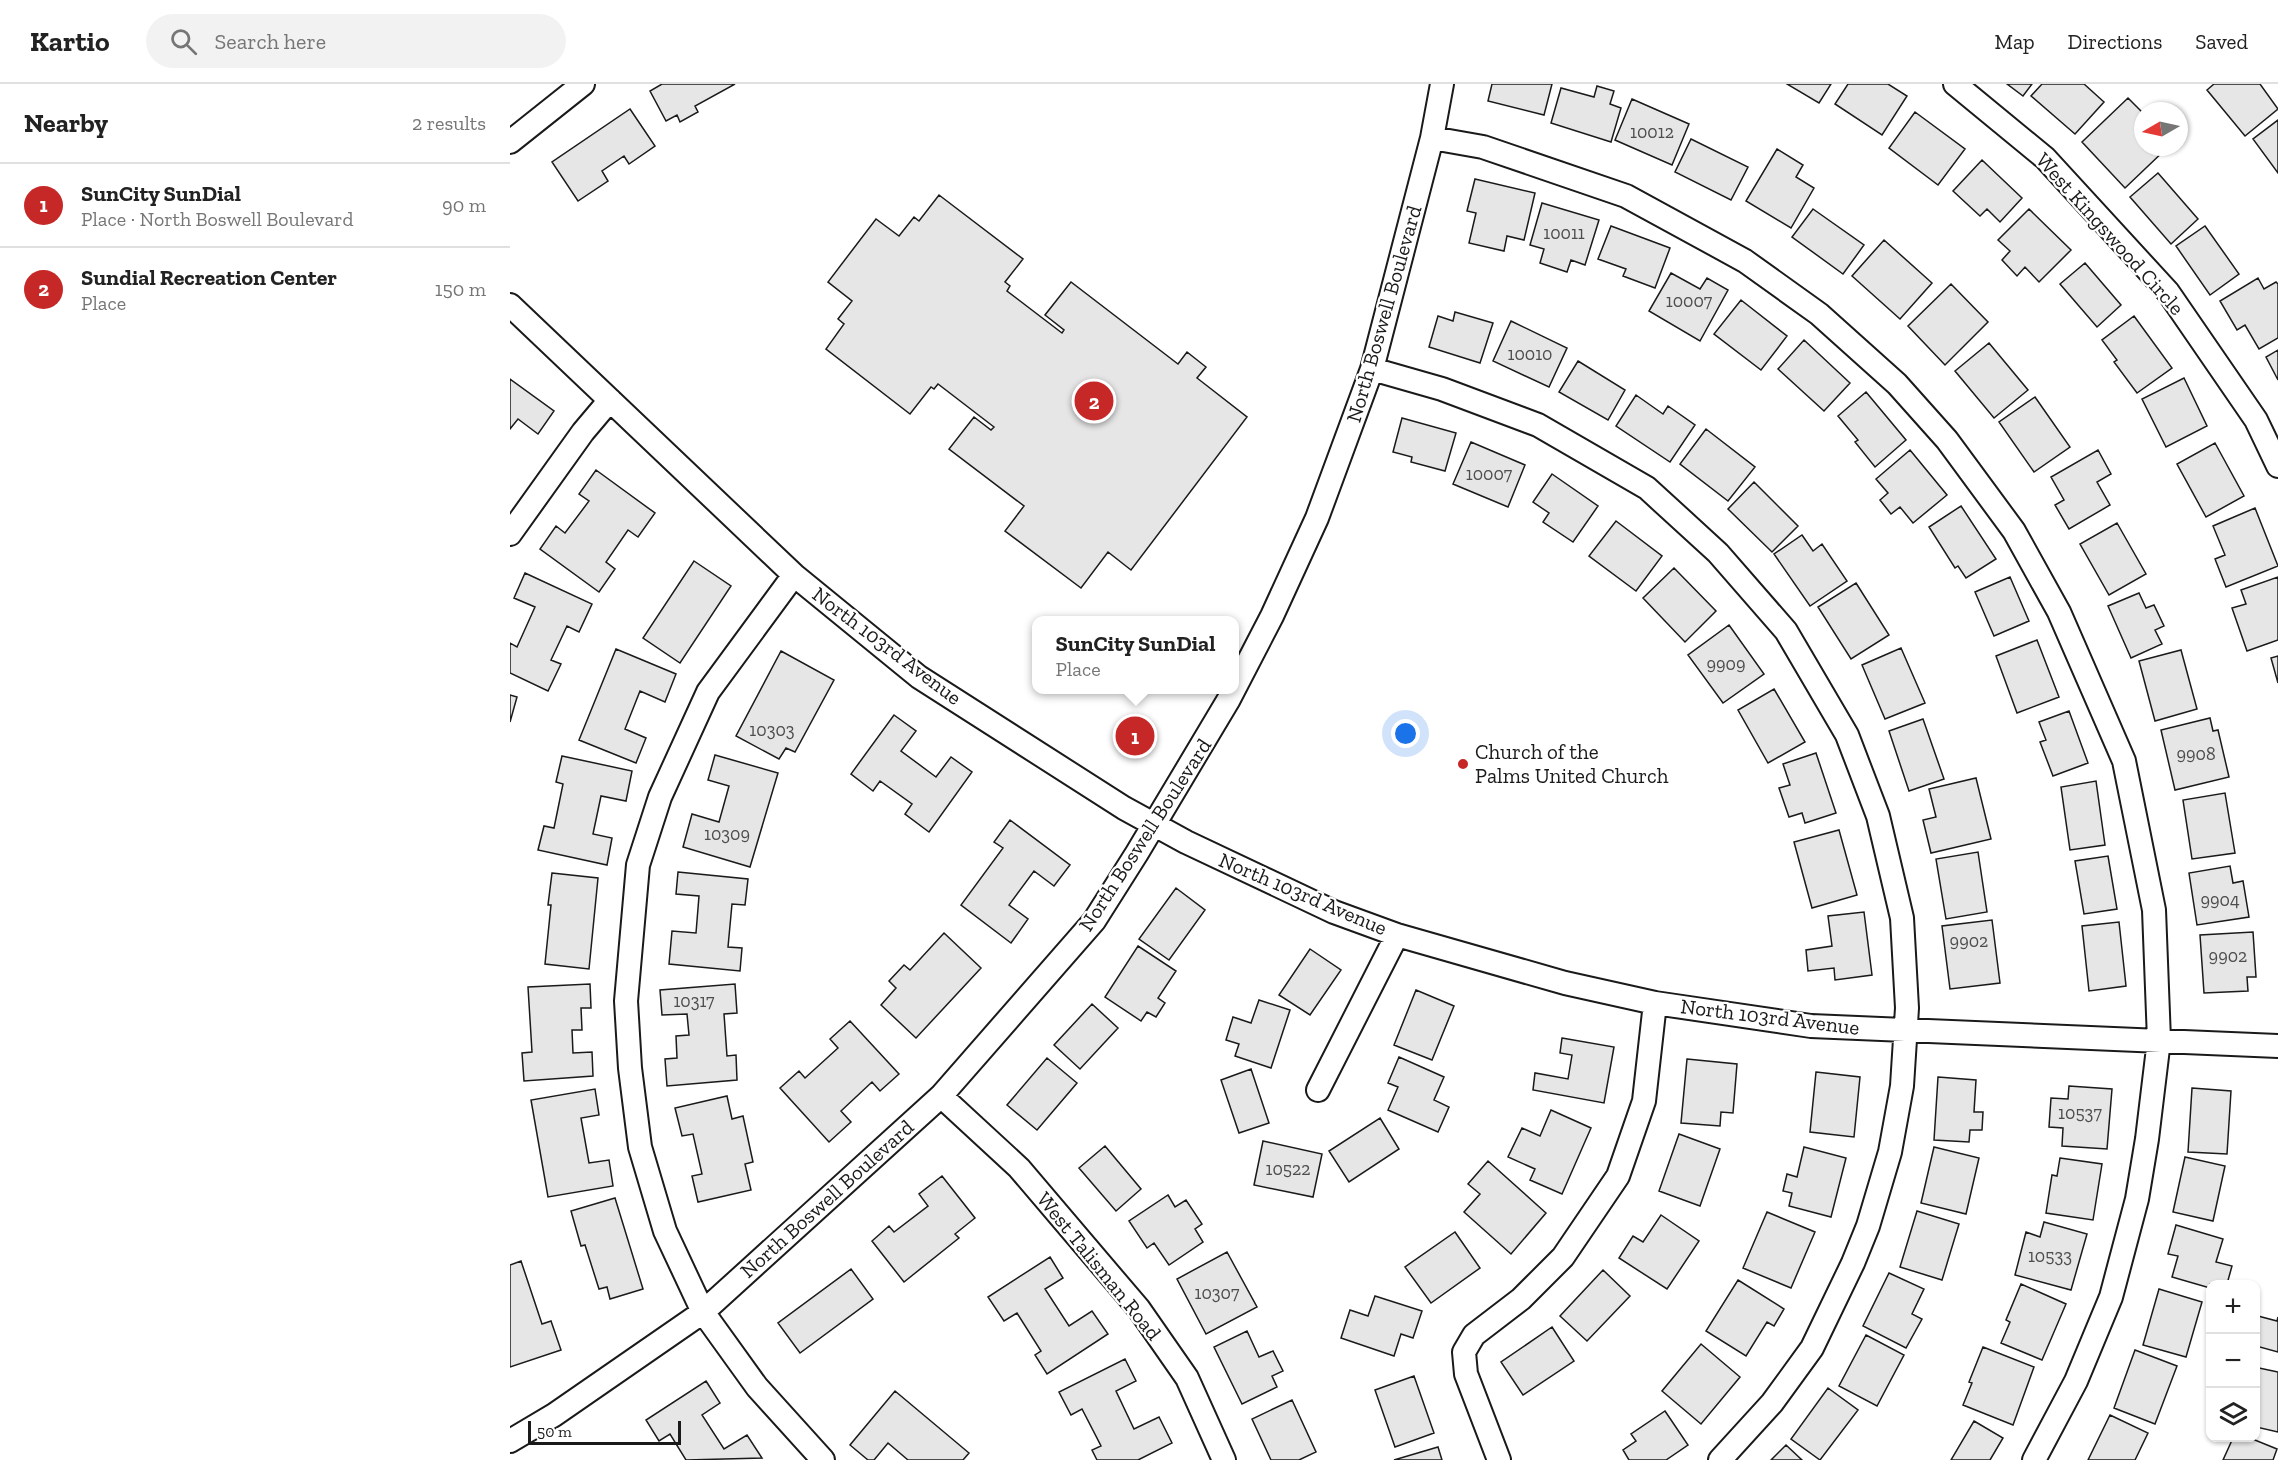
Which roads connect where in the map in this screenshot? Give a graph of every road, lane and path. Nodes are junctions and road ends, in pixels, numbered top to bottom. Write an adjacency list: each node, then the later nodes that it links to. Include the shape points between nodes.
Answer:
1 (583, 84): 5 (street)
2 (1442, 84): 4 (street, North Boswell Boulevard)
3 (1955, 84): 9 (street, West Kingswood Circle, via 2045,158 2168,292 2256,420)
4 (1432, 138): 7 (street, North Boswell Boulevard); 18 (street, via 1483,147 1626,196 1745,261 1819,314 1897,384 1947,440 2014,531 2059,612 2124,761 2154,910)
5 (510, 142)
6 (510, 305): 8 (street, North 103rd Avenue)
7 (1372, 369): 12 (street, North Boswell Boulevard, via 1320,509); 17 (street, via 1442,389 1538,425 1647,488 1718,553 1785,631 1846,735 1878,816 1902,918)
8 (610, 400): 10 (street); 11 (street, North 103rd Avenue)
9 (2278, 466)
10 (510, 534)
11 (794, 575): 14 (street, North 103rd Avenue, via 920,677); 22 (street, via 708,692 660,797 638,866 626,1001 640,1147 664,1231)
12 (1239, 680)
13 (1232, 694): 14 (street, North Boswell Boulevard)
14 (1154, 824): 15 (street, North 103rd Avenue, via 1334,912); 21 (street, North Boswell Boulevard, via 1094,921)
15 (1397, 935): 16 (street, North 103rd Avenue, via 1565,983); 20 (street)
16 (1655, 1002): 17 (street, North 103rd Avenue, via 1811,1026); 26 (street, via 1644,1101 1618,1176 1563,1257 1521,1299 1474,1335 1464,1352 1466,1374)
17 (1907, 1031): 18 (street, North 103rd Avenue); 27 (street, via 1890,1152 1853,1263 1812,1348 1772,1403)
18 (2159, 1040): 19 (street, North 103rd Avenue); 28 (street, via 2137,1199 2111,1297 2076,1381)
19 (2278, 1046)
20 (1318, 1090)
21 (941, 1096): 22 (street, North Boswell Boulevard); 25 (street, West Talisman Road, via 1018,1168 1139,1309 1187,1378)
22 (703, 1312): 23 (street, North Boswell Boulevard); 24 (street, via 757,1387)
23 (510, 1441)
24 (822, 1460)
25 (1224, 1460)
26 (1499, 1460)
27 (1720, 1460)
28 (2034, 1460)

